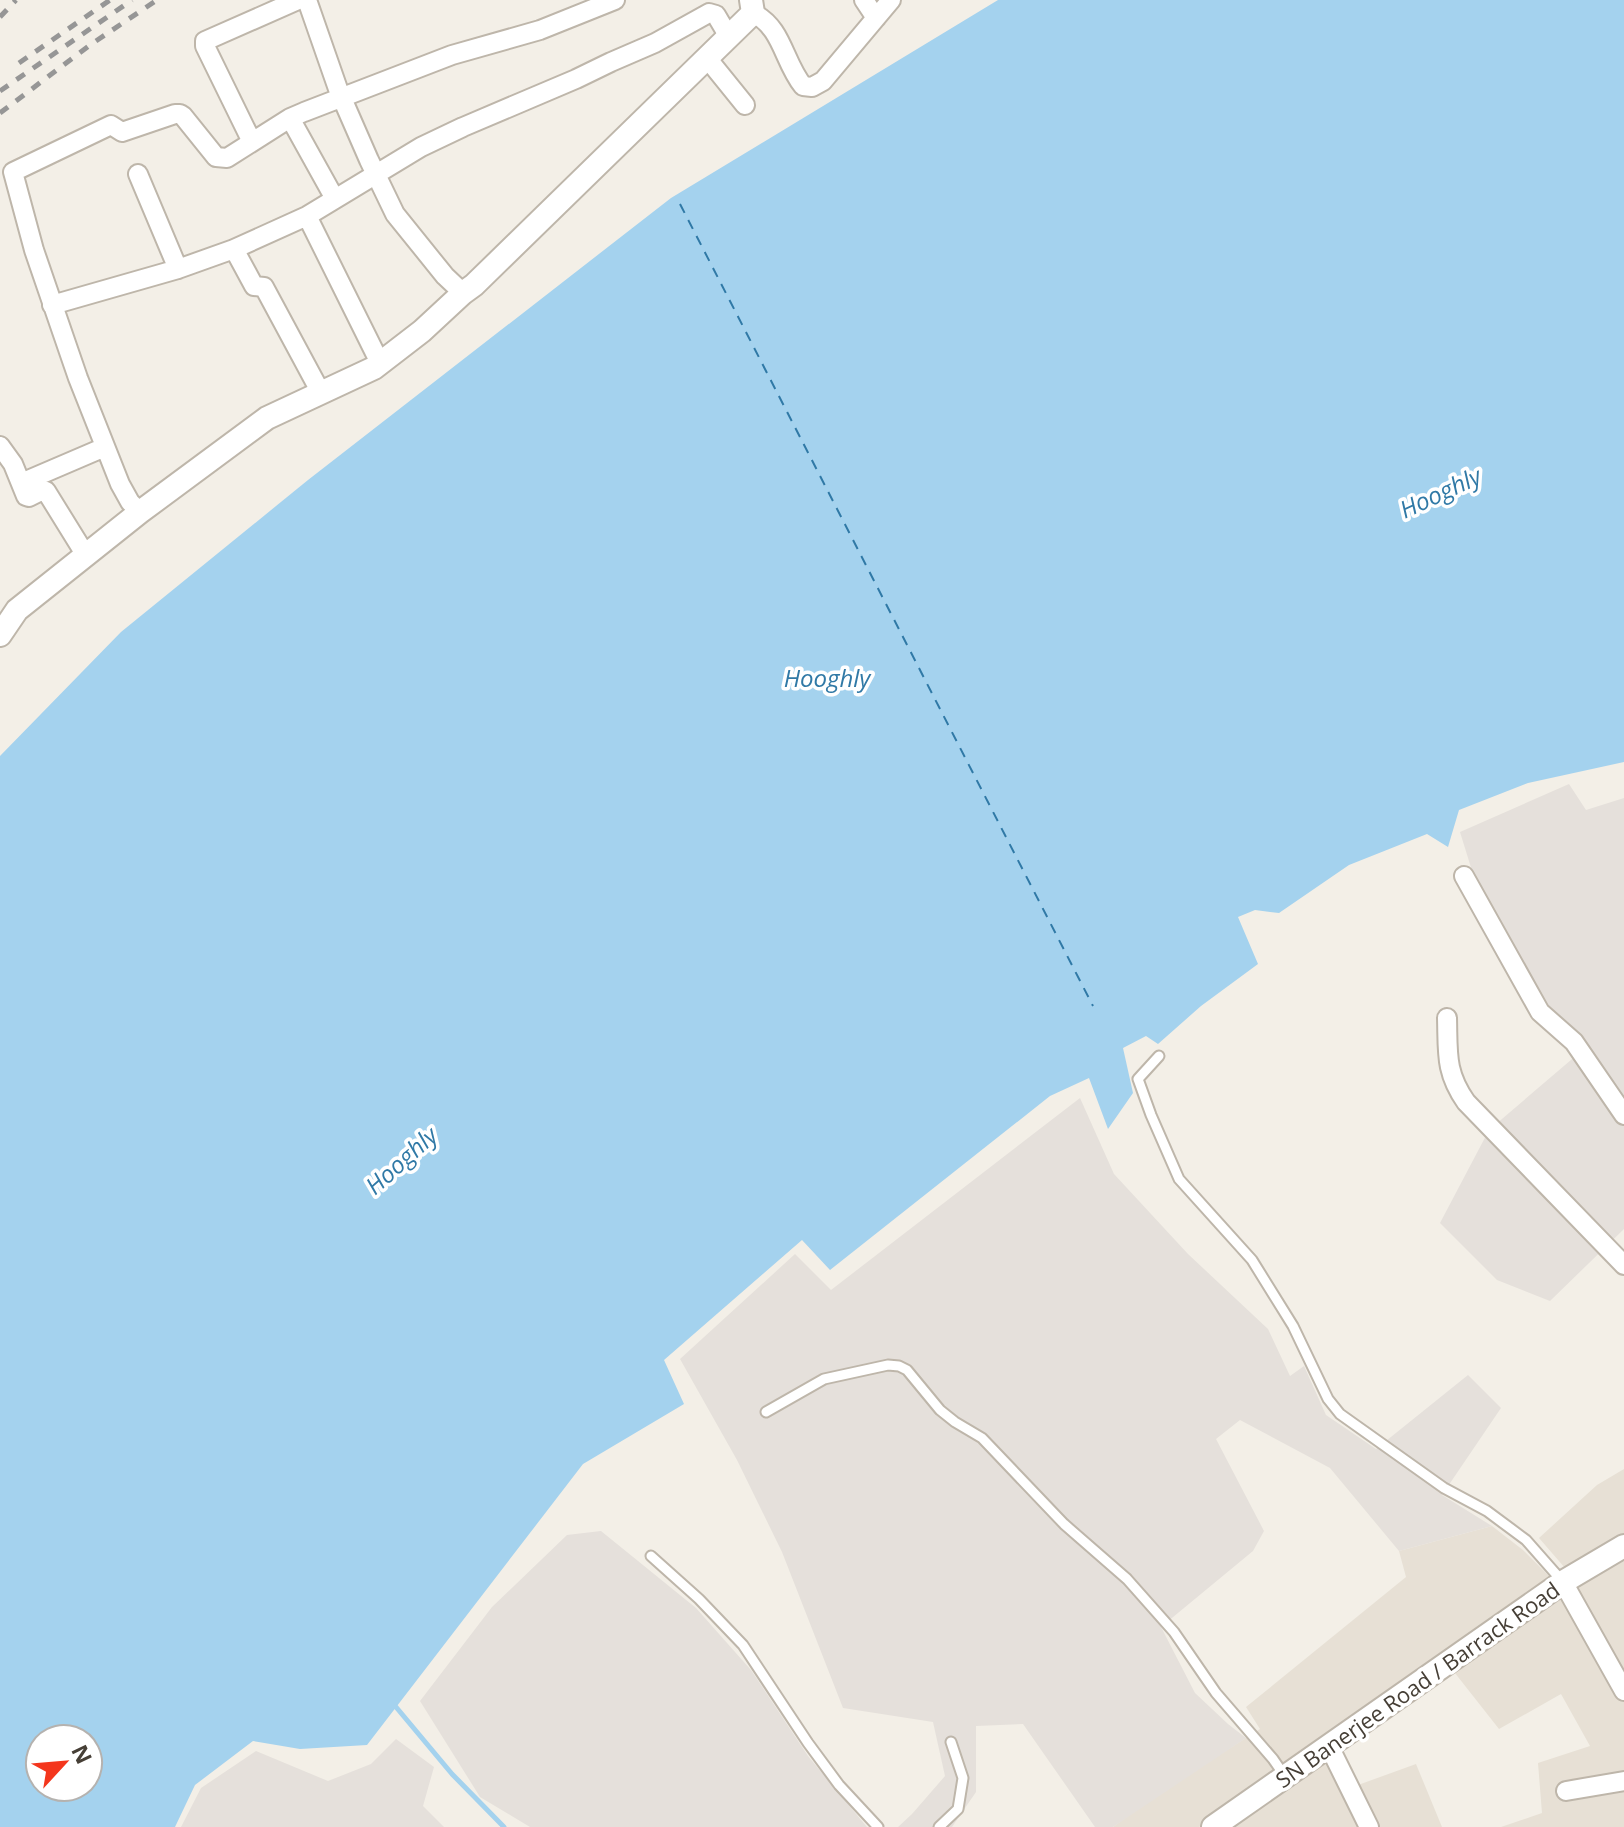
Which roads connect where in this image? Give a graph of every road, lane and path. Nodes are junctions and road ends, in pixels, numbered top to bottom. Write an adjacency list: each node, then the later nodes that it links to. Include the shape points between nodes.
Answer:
1 (298, 0): 13 (street, via 205,41)
2 (307, 0): 10 (street)
3 (615, 0): 10 (street)
4 (864, 0): 7 (street)
5 (891, 0): 7 (street)
6 (752, 7): 7 (street, via 772,27 807,87 823,81); 8 (street)
7 (876, 18)
8 (729, 37): 9 (street); 15 (street, via 716,15 709,13 655,43 421,147)
9 (707, 58): 11 (street); 20 (street)
10 (341, 97): 12 (street); 15 (street)
11 (745, 105)
12 (290, 118): 13 (street); 16 (street)
13 (252, 142): 21 (street, via 227,158 216,157 183,116 175,114 122,132 111,125 13,172)
14 (138, 174): 19 (street)
15 (376, 176): 16 (street); 20 (street, via 395,214)
16 (335, 199): 17 (street)
17 (307, 216): 18 (street); 22 (street)
18 (234, 249): 19 (street); 23 (street, via 254,286 264,287)
19 (178, 269): 21 (street)
20 (463, 293): 22 (street)
21 (52, 305): 25 (street)
22 (380, 363): 23 (street)
23 (321, 393): 27 (street, via 267,418)
24 (0, 446): 26 (street)
25 (105, 447): 26 (street); 27 (street, via 125,493)
26 (21, 483): 28 (street, via 27,497 46,491)
27 (140, 512): 28 (street)
28 (85, 554): 29 (street, via 17,610)
29 (0, 635)
30 (1464, 876): 33 (street, via 1540,1012 1574,1042)
31 (1447, 1018): 34 (street, via 1448,1065 1466,1102)
32 (1159, 1056): 38 (lane, via 1138,1079 1179,1179 1252,1260 1293,1326 1328,1399 1340,1414 1432,1480 1526,1540)
33 (1624, 1115)
34 (1624, 1265)
35 (766, 1412): 42 (lane, via 824,1379 888,1365 907,1370 940,1410 982,1438 1064,1524 1127,1579)
36 (1624, 1546): 38 (street, SN Banerjee Road / Barrack Road)
37 (651, 1556): 46 (lane, via 743,1645 839,1785)
38 (1563, 1582): 39 (street); 41 (street, SN Banerjee Road / Barrack Road)
39 (1621, 1678)
40 (951, 1742): 47 (lane, via 963,1778 958,1809)
41 (1329, 1746): 42 (street, SN Banerjee Road / Barrack Road); 48 (street)
42 (1285, 1776): 45 (street, SN Banerjee Road / Barrack Road)
43 (1624, 1781): 44 (street)
44 (1566, 1791)
45 (1216, 1826)
46 (878, 1827)
47 (939, 1827)
48 (1369, 1827)

